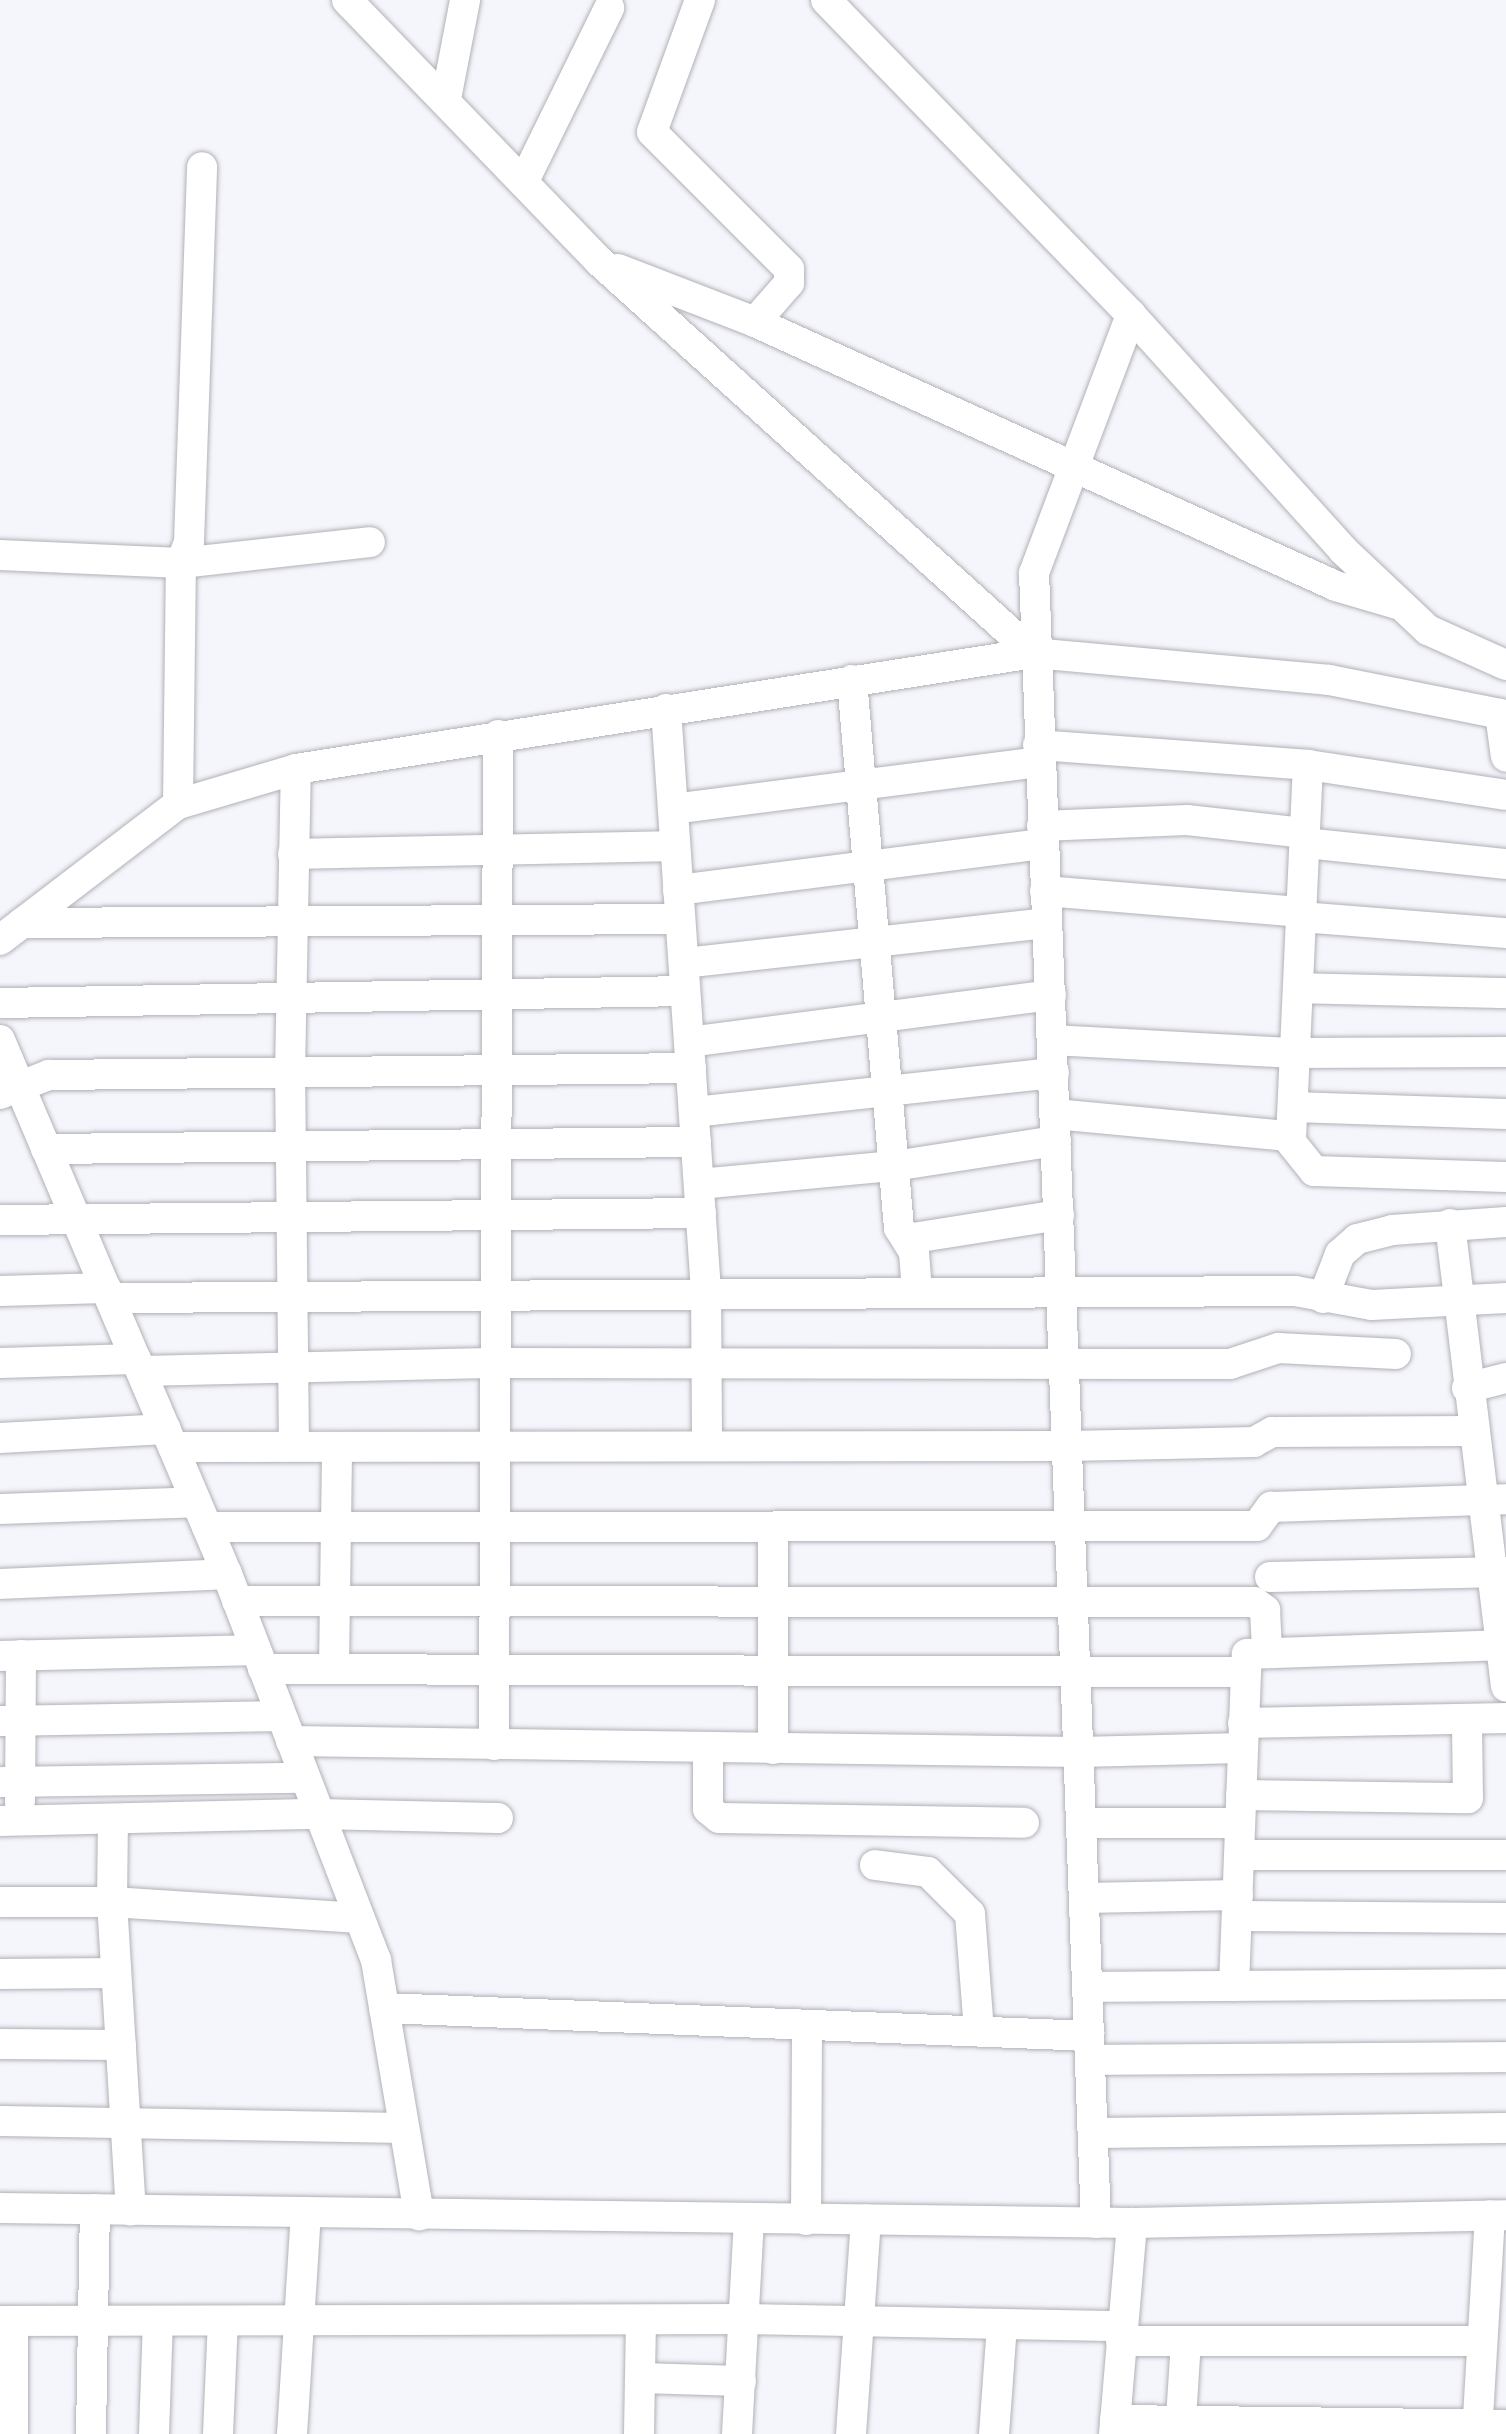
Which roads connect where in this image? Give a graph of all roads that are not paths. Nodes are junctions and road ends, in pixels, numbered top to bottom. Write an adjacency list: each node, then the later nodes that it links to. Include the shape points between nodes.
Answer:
1 (466, 0): 6 (street)
2 (700, 0): 11 (street, via 652,132 789,269 789,283)
3 (826, 0): 10 (street)
4 (363, 7): 6 (street)
5 (609, 8): 8 (street)
6 (446, 99): 8 (street)
7 (202, 167): 15 (street, via 188,542)
8 (524, 181): 9 (street)
9 (600, 262): 11 (street); 17 (street)
10 (1131, 315): 12 (street); 16 (street)
11 (756, 322): 12 (street)
12 (1070, 467): 16 (street, via 1336,586); 17 (street, via 1034,573)
13 (370, 542): 15 (street)
14 (0, 555): 15 (street)
15 (181, 563): 29 (street)
16 (1400, 604): 18 (street, via 1428,630)
17 (1033, 653): 19 (street); 21 (street, via 1329,680); 23 (street)
18 (1506, 665)
19 (852, 680): 20 (street); 27 (street)
20 (666, 709): 22 (street); 30 (street)
21 (1503, 714): 24 (street)
22 (498, 734): 26 (street); 34 (street)
23 (1038, 753): 25 (street); 27 (street); 31 (street)
24 (1506, 757)
25 (1308, 765): 28 (street); 32 (street)
26 (296, 769): 29 (street); 35 (street)
27 (861, 786): 30 (street); 37 (street)
28 (1506, 795)
29 (178, 804): 44 (street)
30 (673, 810): 33 (street)
31 (1042, 835): 32 (street, via 1187,820); 37 (street); 38 (street)
32 (1305, 838): 36 (street); 40 (street)
33 (676, 846): 34 (street); 39 (street)
34 (499, 852): 35 (street); 42 (street)
35 (293, 854): 41 (street)
36 (1506, 864)
37 (868, 869): 39 (street); 46 (street)
38 (1046, 891): 40 (street); 43 (street)
39 (679, 904): 42 (street); 47 (street)
40 (1301, 915): 45 (street); 48 (street)
41 (293, 922): 42 (street); 44 (street); 52 (street)
42 (499, 922): 50 (street)
43 (1047, 923): 46 (street); 51 (street)
44 (11, 931)
45 (1506, 932)
46 (874, 943): 47 (street); 54 (street)
47 (685, 977): 50 (street); 59 (street)
48 (1298, 988): 49 (street); 58 (street)
49 (1506, 993)
50 (499, 995): 52 (street); 60 (street)
51 (1051, 996): 54 (street); 56 (street)
52 (293, 998): 53 (street); 61 (street)
53 (0, 1004)
54 (881, 1016): 59 (street); 64 (street)
55 (0, 1040): 63 (street)
56 (1052, 1040): 58 (street); 62 (street)
57 (1506, 1052): 58 (street)
58 (1295, 1053): 65 (street)
59 (690, 1055): 60 (street); 67 (street)
60 (500, 1072): 61 (street); 70 (street)
61 (290, 1073): 63 (street, via 49,1075); 71 (street)
62 (1054, 1073): 64 (street); 68 (street)
63 (9, 1089): 72 (street)
64 (888, 1093): 67 (street); 73 (street)
65 (1292, 1107): 66 (street); 69 (street)
66 (1506, 1114)
67 (695, 1127): 70 (street); 75 (street)
68 (1056, 1128): 69 (street); 73 (street); 76 (street)
69 (1291, 1138): 74 (street, via 1314,1171)
70 (500, 1142): 71 (street); 79 (street)
71 (290, 1145): 72 (street); 78 (street)
72 (46, 1149): 77 (street)
73 (894, 1166): 75 (street); 83 (street, via 899,1228)
74 (1506, 1177)
75 (700, 1198): 79 (street); 86 (street)
76 (1060, 1215): 83 (street); 88 (street)
77 (76, 1218): 78 (street); 80 (street); 89 (street)
78 (291, 1218): 79 (street); 90 (street)
79 (500, 1218): 85 (street)
80 (0, 1220)
81 (1506, 1222): 82 (street)
82 (1450, 1224): 91 (street, via 1392,1230 1346,1245); 93 (street)
83 (908, 1239): 87 (street)
84 (0, 1291): 89 (street)
85 (500, 1291): 86 (street); 90 (street); 97 (street)
86 (706, 1291): 87 (street); 98 (street)
87 (917, 1292): 88 (street)
88 (1062, 1292): 91 (street, via 1295,1291); 95 (street)
89 (108, 1293): 90 (street); 99 (street)
90 (292, 1295): 100 (street)
91 (1323, 1298): 93 (street, via 1372,1306)
92 (1506, 1298): 93 (street)
93 (1457, 1300): 102 (street)
94 (1396, 1354): 95 (street, via 1278,1348 1230,1364)
95 (1065, 1360): 98 (street); 110 (street)
96 (0, 1362): 99 (street)
97 (500, 1362): 98 (street); 100 (street); 108 (street)
98 (706, 1362): 109 (street)
99 (138, 1365): 100 (street); 105 (street)
100 (295, 1368): 106 (street)
101 (1506, 1378): 102 (street)
102 (1467, 1388): 103 (street)
103 (1472, 1431): 110 (street, via 1272,1432 1254,1442); 111 (street)
104 (0, 1438): 105 (street)
105 (169, 1438): 106 (street); 113 (street)
106 (294, 1446): 107 (street)
107 (336, 1446): 108 (street); 115 (street)
108 (500, 1446): 109 (street); 114 (street)
109 (707, 1446): 110 (street)
110 (1068, 1446): 117 (street)
111 (1494, 1499): 117 (street, via 1271,1507 1257,1526); 118 (street)
112 (0, 1510): 113 (street)
113 (202, 1514): 115 (street); 121 (street)
114 (499, 1523): 115 (street); 116 (street); 122 (street)
115 (334, 1525): 123 (street)
116 (773, 1528): 117 (street); 124 (street)
117 (1071, 1529): 125 (street)
118 (1499, 1572): 119 (street); 126 (street)
119 (1270, 1577)
120 (0, 1584): 121 (street)
121 (232, 1587): 123 (street); 129 (street)
122 (497, 1596): 123 (street); 124 (street); 131 (street)
123 (334, 1599): 130 (street)
124 (772, 1601): 125 (street); 132 (street)
125 (1074, 1603): 127 (street, via 1254,1602 1264,1610); 134 (street)
126 (1504, 1645): 127 (street); 135 (street)
127 (1266, 1650): 133 (street, via 1250,1650)
128 (10, 1655): 129 (street); 137 (street)
129 (260, 1659): 130 (street); 139 (street)
130 (334, 1668): 131 (street)
131 (496, 1668): 132 (street); 141 (street)
132 (771, 1672): 134 (street); 143 (street)
133 (1244, 1672): 134 (street); 140 (street)
134 (1076, 1676): 144 (street)
135 (1506, 1687)
136 (1506, 1718): 138 (street)
137 (10, 1721): 139 (street); 146 (street)
138 (1468, 1722): 140 (street); 147 (street, via 1468,1798)
139 (286, 1728): 141 (street); 145 (street)
140 (1243, 1735): 144 (street); 147 (street)
141 (494, 1745): 142 (street)
142 (708, 1748): 143 (street); 153 (street, via 708,1809 719,1818)
143 (773, 1748): 144 (street)
144 (1079, 1752): 152 (street)
145 (304, 1778): 146 (street); 148 (street)
146 (10, 1782): 151 (street)
147 (1240, 1809): 152 (street); 154 (street)
148 (318, 1814): 149 (street); 150 (street); 161 (street)
149 (113, 1818): 151 (street); 159 (street)
150 (498, 1818)
151 (10, 1821)
152 (1082, 1823): 157 (street)
153 (1024, 1824)
154 (1239, 1854): 155 (street); 160 (street)
155 (1506, 1856)
156 (876, 1865): 170 (street, via 928,1872 970,1914)
157 (1084, 1898): 160 (street); 167 (street)
158 (0, 1902): 159 (street)
159 (112, 1902): 161 (street); 163 (street)
160 (1238, 1906): 162 (street); 166 (street)
161 (359, 1918): 168 (street, via 376,1960)
162 (1506, 1918)
163 (116, 1973): 164 (street); 172 (street)
164 (0, 1974)
165 (1506, 1984): 166 (street)
166 (1234, 1986): 167 (street)
167 (1088, 1987): 173 (street)
168 (384, 2008): 169 (street); 177 (street)
169 (807, 2024): 170 (street); 187 (street)
170 (978, 2032): 173 (street)
171 (0, 2044): 172 (street)
172 (121, 2046): 176 (street)
173 (1090, 2048): 174 (street); 179 (street)
174 (1506, 2058)
175 (0, 2121): 176 (street)
176 (125, 2122): 177 (street); 182 (street)
177 (403, 2128): 184 (street)
178 (1506, 2128): 179 (street)
179 (1093, 2133): 189 (street)
180 (0, 2208): 181 (street)
181 (95, 2210): 182 (street); 194 (street)
182 (131, 2210): 183 (street)
183 (306, 2213): 184 (street); 197 (street)
184 (419, 2215): 186 (street)
185 (1498, 2215): 190 (street); 202 (street)
186 (749, 2219): 187 (street); 191 (street)
187 (806, 2220): 188 (street)
188 (866, 2220): 189 (street); 198 (street)
189 (1096, 2223): 190 (street)
190 (1132, 2223): 200 (street)
191 (745, 2319): 192 (street); 198 (street); 204 (street)
192 (641, 2320): 197 (street); 203 (street)
193 (7, 2321): 194 (street); 208 (street)
194 (95, 2321): 195 (street); 209 (street)
195 (158, 2321): 196 (street); 210 (street)
196 (224, 2321): 197 (street); 211 (street)
197 (299, 2321): 212 (street)
198 (860, 2321): 199 (street); 215 (street)
199 (1002, 2324): 200 (street); 216 (street)
200 (1122, 2333): 201 (street); 205 (street)
201 (1186, 2341): 202 (street); 206 (street)
202 (1490, 2345): 207 (street)
203 (640, 2378): 204 (street); 213 (street)
204 (741, 2381): 214 (street)
205 (1114, 2427): 206 (street)
206 (1181, 2428): 207 (street)
207 (1486, 2428)
208 (14, 2434)
209 (90, 2434)
210 (154, 2434)
211 (218, 2434)
212 (292, 2434)
213 (639, 2434)
214 (737, 2434)
215 (851, 2434)
216 (994, 2434)

